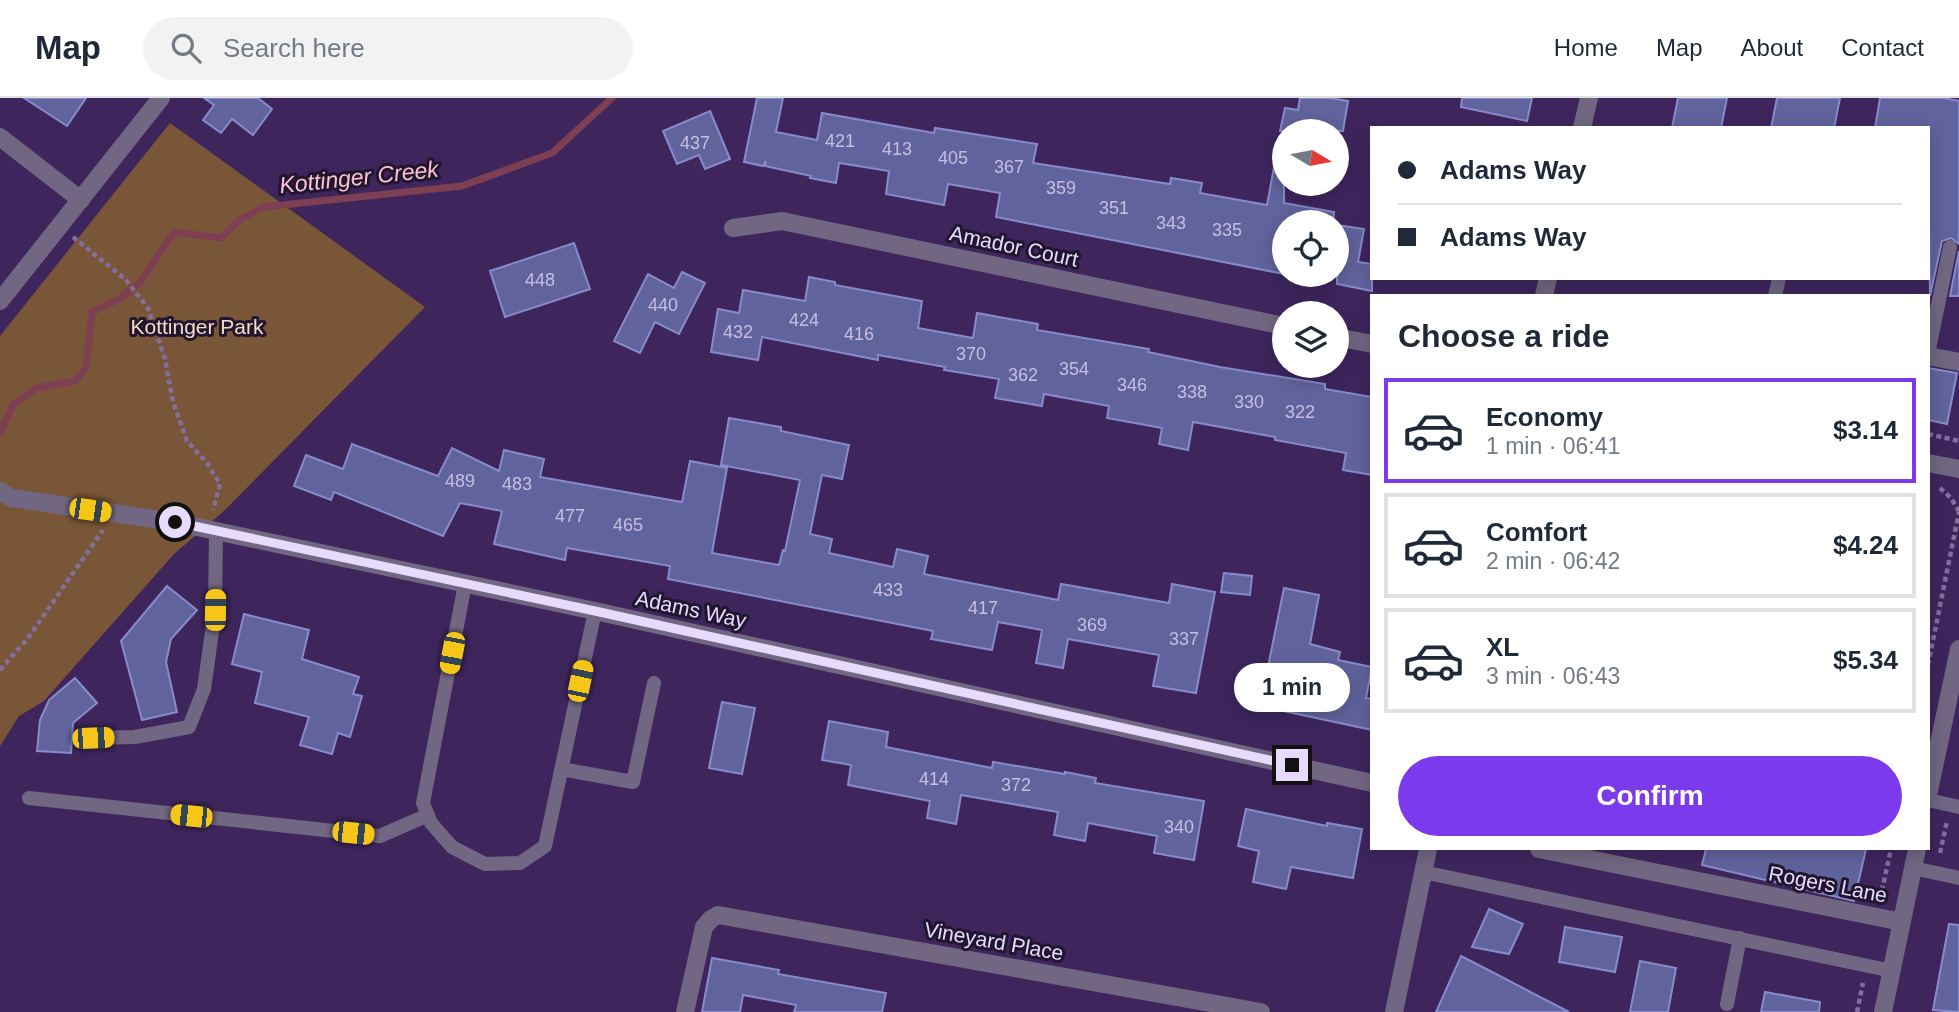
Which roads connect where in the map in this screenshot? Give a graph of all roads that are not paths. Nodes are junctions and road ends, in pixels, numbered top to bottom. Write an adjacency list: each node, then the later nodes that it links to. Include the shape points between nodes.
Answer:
1 (161, 98): 5 (street)
2 (1589, 98): 3 (street)
3 (1582, 126)
4 (0, 137): 5 (street)
5 (81, 200): 8 (street)
6 (733, 228): 9 (street, Amador Court, via 782,220)
7 (1950, 247): 12 (lane)
8 (0, 301)
9 (1272, 323)
10 (1349, 339): 11 (street)
11 (1370, 344)
12 (1930, 344)
13 (1930, 355): 14 (street)
14 (1959, 362)
15 (1930, 463): 16 (street)
16 (1959, 469)
17 (0, 491): 18 (street, Adams Way, via 10,498)
18 (208, 529): 19 (street, Adams Way); 23 (lane, via 213,623 204,690 189,727 135,737)
19 (465, 584): 20 (street, Adams Way); 30 (lane, via 423,803)
20 (595, 611): 24 (lane); 25 (street, Adams Way)
21 (1959, 649): 26 (street)
22 (654, 683): 24 (lane, via 633,782)
23 (93, 738)
24 (561, 769): 30 (lane, via 545,846 520,863 485,864 463,853 452,847)
25 (1370, 783)
26 (1930, 788)
27 (29, 799): 30 (lane, via 380,836)
28 (1930, 799): 29 (lane)
29 (1959, 807)
30 (428, 815)
31 (1428, 850): 35 (street)
32 (1544, 850): 37 (street, Rogers Lane)
33 (1917, 850): 34 (street)
34 (1913, 868): 36 (lane); 37 (street)
35 (1423, 872): 38 (lane); 43 (street)
36 (1959, 878)
37 (1902, 922): 39 (street)
38 (1740, 938): 39 (lane); 40 (lane)
39 (1892, 971): 44 (street)
40 (1727, 1004)
41 (685, 1012): 42 (street, Vineyard Place, via 704,927 718,915)
42 (1261, 1012)
43 (1394, 1012)
44 (1883, 1012)

